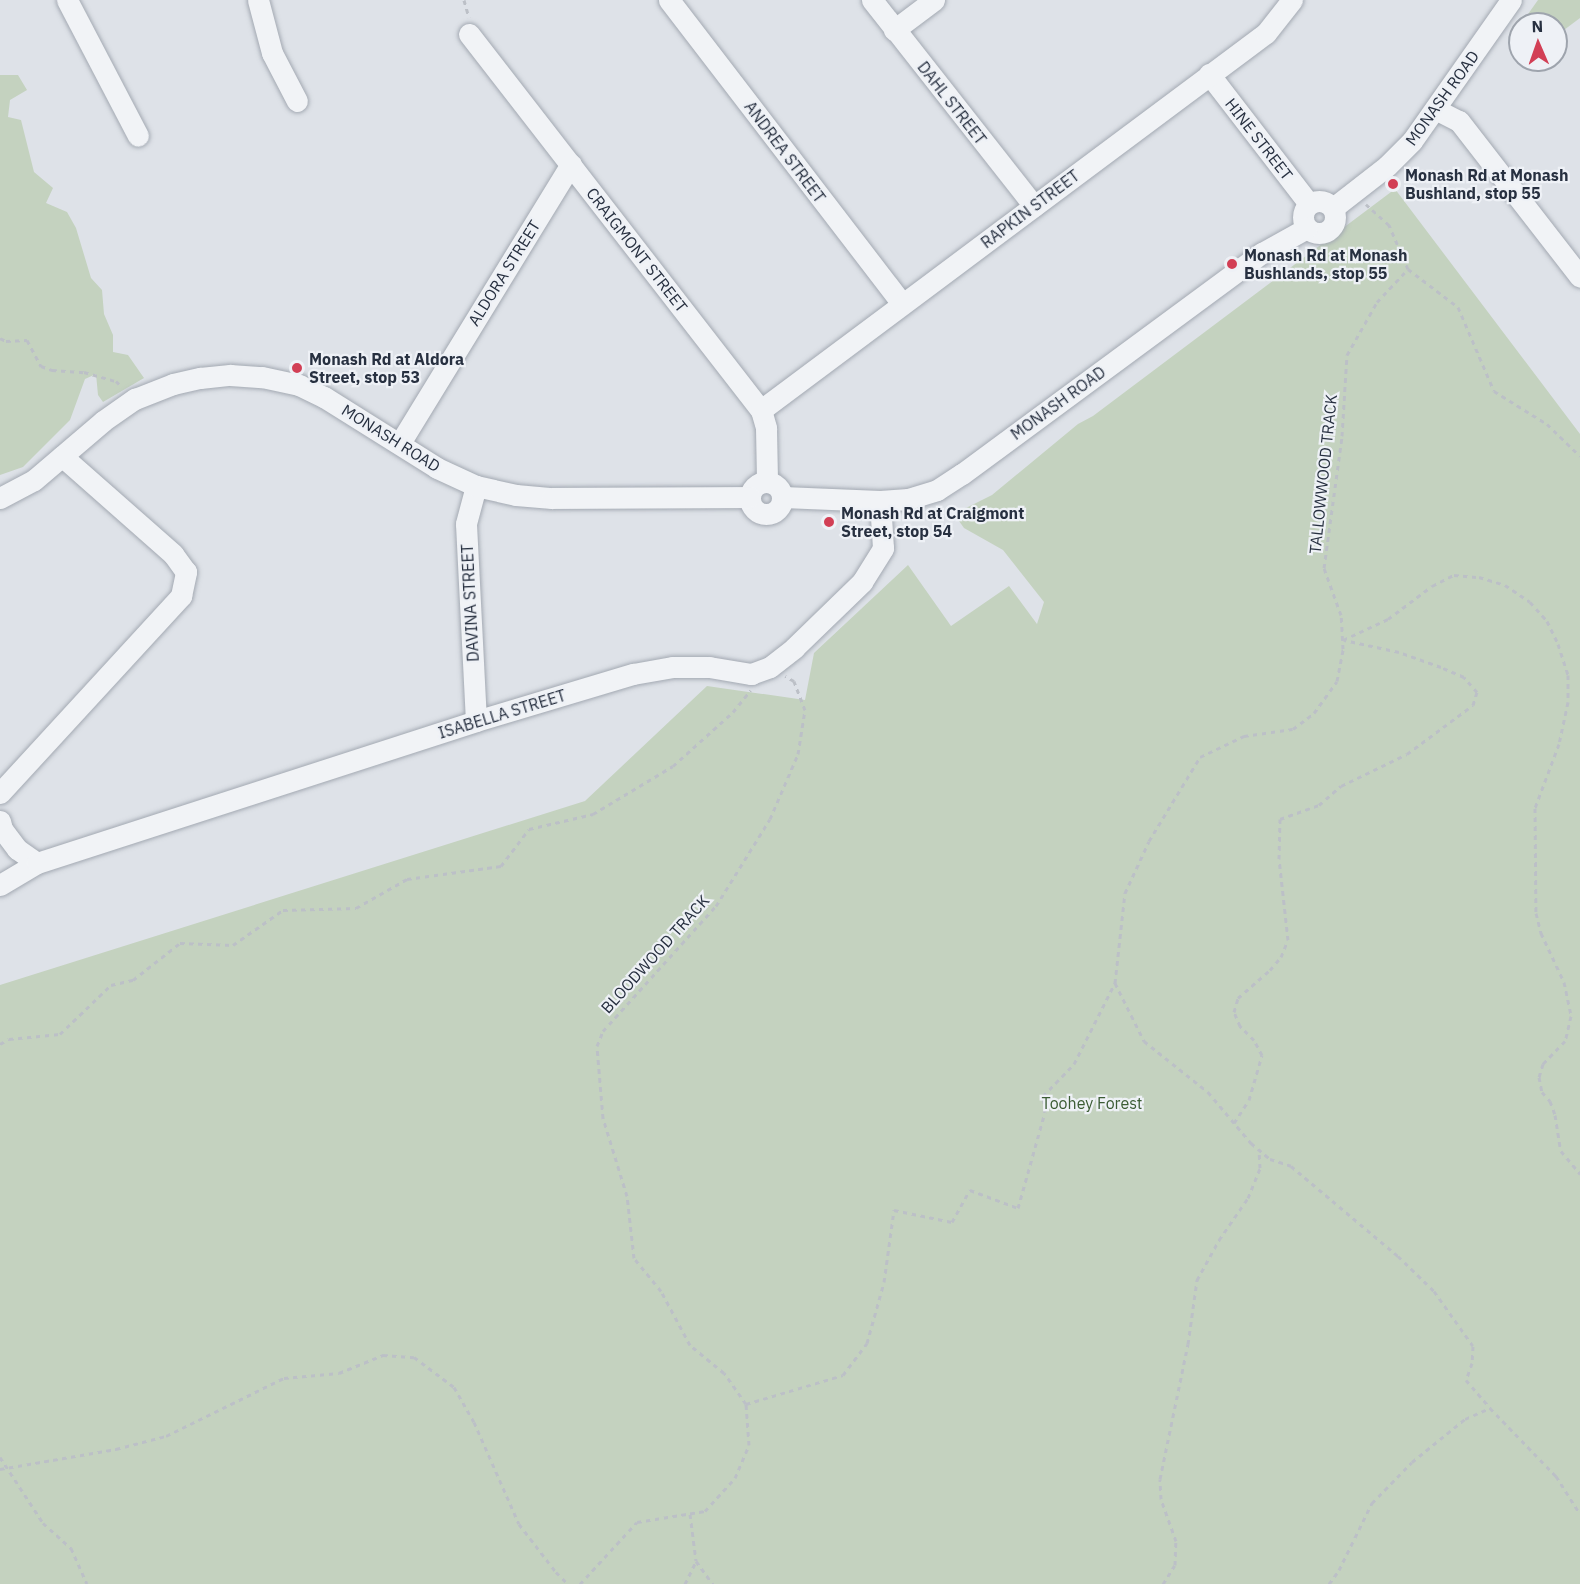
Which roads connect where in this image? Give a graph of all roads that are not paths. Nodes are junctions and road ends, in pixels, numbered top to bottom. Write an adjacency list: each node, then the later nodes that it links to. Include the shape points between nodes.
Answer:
1 (67, 0): 13 (street)
2 (258, 0): 11 (street, via 269,45)
3 (669, 0): 20 (street, ANDREA STREET)
4 (872, 0): 8 (street, DAHL STREET)
5 (934, 0): 8 (street)
6 (1292, 0): 10 (street, RAPKIN STREET, via 1266,33)
7 (1512, 0): 12 (street, MONASH ROAD)
8 (894, 30): 16 (street, DAHL STREET)
9 (468, 34): 14 (street, CRAIGMONT STREET)
10 (1209, 74): 15 (street, HINE STREET); 16 (street, RAPKIN STREET)
11 (297, 101)
12 (1435, 109): 17 (street, MONASH ROAD, via 1412,141 1387,166); 19 (street, via 1459,121)
13 (138, 136)
14 (571, 164): 21 (street, CRAIGMONT STREET); 22 (street, ALDORA STREET)
15 (1309, 204): 17 (street, via 1323,201); 18 (street, via 1303,214)
16 (1034, 206): 20 (street, RAPKIN STREET)
17 (1333, 208): 18 (street, MONASH ROAD, via 1335,219 1329,230 1318,233)
18 (1307, 228): 29 (street, MONASH ROAD, via 1262,253 937,490)
19 (1580, 277)
20 (902, 304): 21 (street, RAPKIN STREET)
21 (761, 410): 24 (street, CRAIGMONT STREET, via 766,428)
22 (400, 443): 23 (street, MONASH ROAD, via 299,386 262,377 200,378 135,399); 25 (street, MONASH ROAD, via 437,468)
23 (62, 456): 28 (street, MONASH ROAD, via 33,480); 31 (street, via 173,554 186,572 181,596)
24 (767, 482): 26 (street, via 755,486); 27 (street, via 778,486)
25 (476, 486): 26 (street, MONASH ROAD, via 552,498); 30 (street, DAVINA STREET, via 466,524)
26 (749, 497): 27 (street, via 754,509 766,515 778,510)
27 (783, 497): 29 (street, MONASH ROAD)
28 (0, 498)
29 (880, 501): 30 (street, ISABELLA STREET, via 883,548 862,582 770,667 751,674 709,667 653,670)
30 (476, 721): 33 (street, ISABELLA STREET)
31 (0, 793)
32 (0, 821): 33 (street, via 17,849)
33 (37, 863): 34 (street, ISABELLA STREET)
34 (0, 885)

